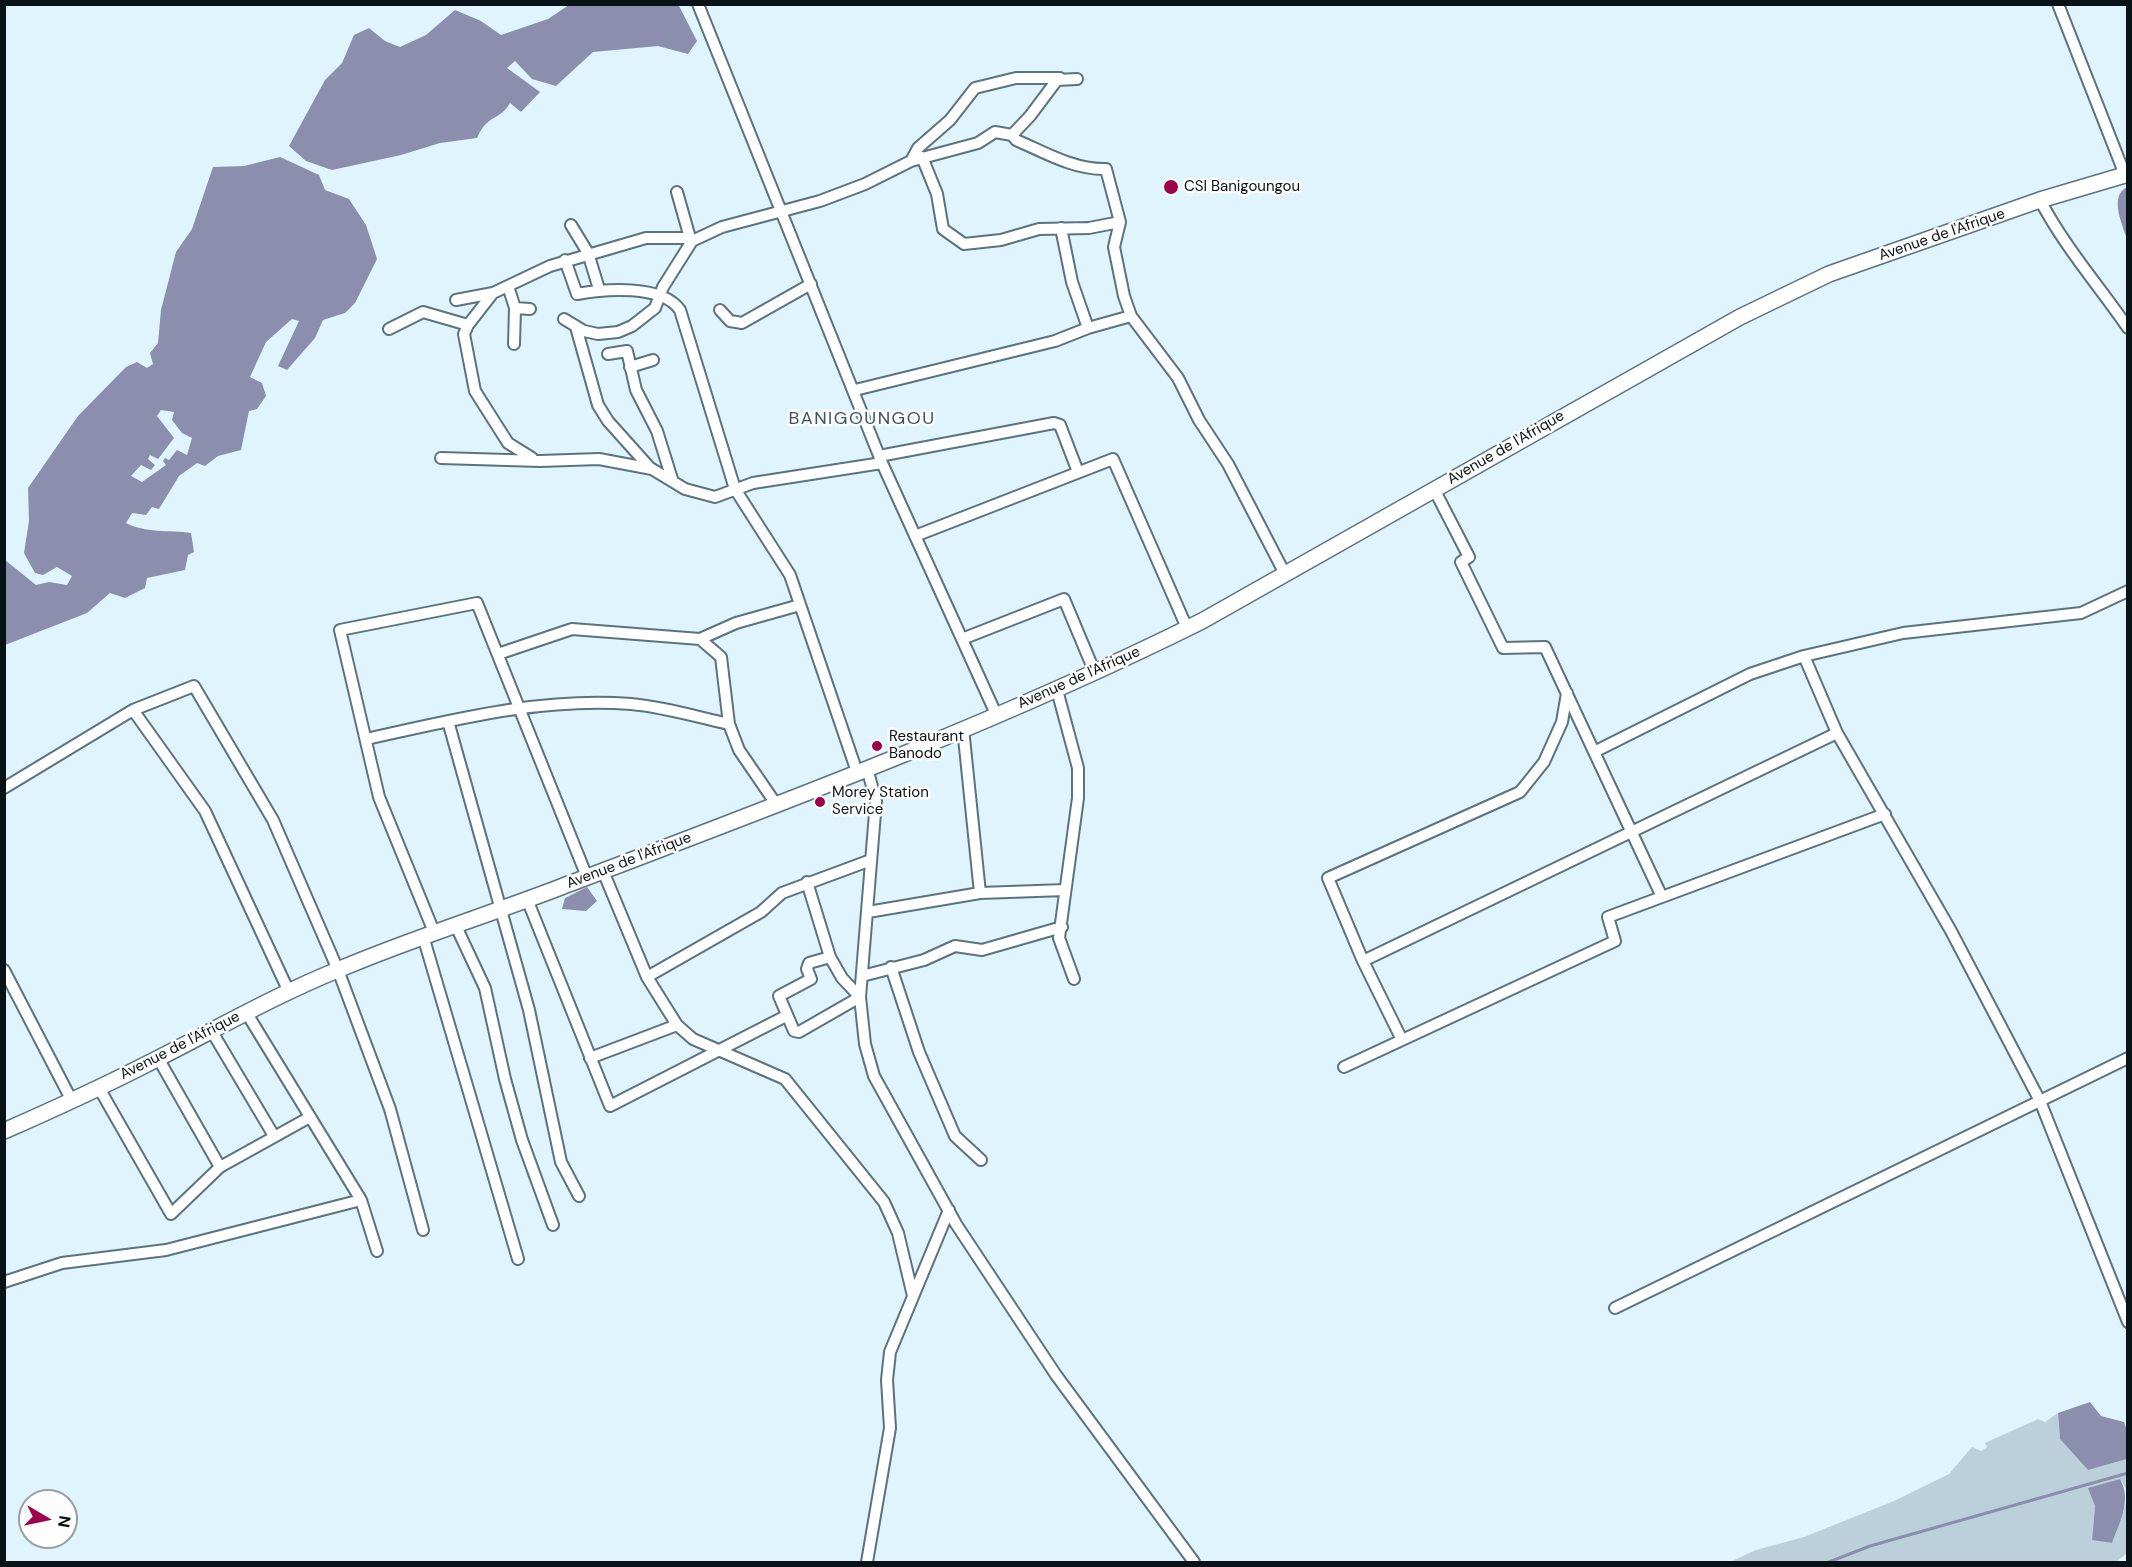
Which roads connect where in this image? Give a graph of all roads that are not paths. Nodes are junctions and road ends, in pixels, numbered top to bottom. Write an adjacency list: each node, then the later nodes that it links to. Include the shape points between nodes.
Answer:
1 (698, 4): 11 (street)
2 (2058, 4): 8 (street)
3 (1060, 78): 4 (street); 5 (street); 7 (street, via 1016,78 975,88 950,120 918,148)
4 (1077, 79)
5 (1012, 135): 6 (street, via 995,132 978,143); 12 (street, via 1057,158 1106,169)
6 (922, 158): 7 (street); 14 (street, via 937,194 943,229 964,244)
7 (911, 161): 11 (street, via 845,192)
8 (2126, 174): 10 (main road, Avenue de l'Afrique)
9 (677, 192): 15 (street)
10 (2040, 200): 32 (street, via 2056,231); 46 (main road, Avenue de l'Afrique, via 1820,279 1740,317)
11 (783, 212): 15 (street, via 722,227); 18 (street)
12 (1120, 222): 14 (street); 27 (street, via 1114,247)
13 (571, 225): 16 (street)
14 (1061, 228): 31 (street, via 1072,282)
15 (691, 240): 16 (street, via 646,238); 22 (street)
16 (588, 254): 17 (street); 20 (street)
17 (565, 260): 19 (street); 20 (street, via 577,294)
18 (811, 284): 26 (street, via 742,323 730,321); 38 (street)
19 (508, 286): 21 (street); 24 (street)
20 (599, 290): 22 (street)
21 (493, 292): 23 (street); 29 (street)
22 (660, 296): 30 (street, via 646,316 618,332 598,334); 45 (street, via 680,310)
23 (456, 300)
24 (515, 308): 25 (street); 34 (street)
25 (530, 309)
26 (720, 310)
27 (1131, 316): 31 (street); 48 (street, via 1178,378)
28 (564, 320): 30 (street)
29 (468, 325): 33 (street, via 423,312); 41 (street, via 464,334 475,391 508,443)
30 (576, 327): 42 (street, via 598,405)
31 (1088, 328): 38 (street, via 1055,341)
32 (2127, 328)
33 (389, 329)
34 (514, 344)
35 (608, 354): 37 (street, via 627,351)
36 (653, 360): 37 (street)
37 (630, 367): 44 (street)
38 (855, 390): 40 (street)
39 (441, 458): 41 (street)
40 (881, 459): 43 (street, via 1054,423 1060,425); 45 (street); 47 (street)
41 (540, 461): 42 (street, via 599,459)
42 (652, 470): 44 (street)
43 (1078, 472): 47 (street); 51 (street, via 1113,459)
44 (672, 479): 45 (street, via 699,495 716,497)
45 (735, 489): 50 (street, via 790,575)
46 (1434, 489): 48 (main road, Avenue de l'Afrique); 58 (street, via 1469,557 1461,562 1503,648 1545,647)
47 (915, 536): 53 (street)
48 (1285, 574): 51 (main road, Avenue de l'Afrique)
49 (2127, 591): 55 (street, via 2081,613 1903,633)
50 (800, 605): 52 (street, via 736,623); 68 (street)
51 (1187, 628): 56 (main road, Avenue de l'Afrique)
52 (700, 639): 54 (street, via 572,629); 63 (street, via 721,657)
53 (962, 639): 56 (street, via 1064,599); 61 (street)
54 (498, 654): 59 (street); 66 (street, via 477,603 340,630)
55 (1804, 656): 65 (street); 67 (street, via 1750,674)
56 (1095, 673): 57 (main road, Avenue de l'Afrique)
57 (1057, 690): 61 (main road, Avenue de l'Afrique); 77 (street, via 1078,768 1078,798)
58 (1567, 693): 67 (street); 87 (street, via 1562,722 1544,762 1520,792 1328,878)
59 (518, 707): 62 (street); 63 (street, via 631,704); 75 (street)
60 (133, 710): 69 (street); 90 (street, via 194,686 273,820); 94 (street, via 205,812)
61 (996, 714): 64 (main road, Avenue de l'Afrique)
62 (448, 721): 66 (street); 81 (street)
63 (729, 724): 70 (street, via 739,750)
64 (963, 728): 68 (main road, Avenue de l'Afrique); 78 (street)
65 (1837, 733): 71 (street); 72 (street)
66 (366, 739): 85 (street, via 379,797)
67 (1594, 752): 72 (street)
68 (862, 770): 70 (main road, Avenue de l'Afrique); 73 (street, via 876,801)
69 (4, 788)
70 (776, 804): 74 (main road, Avenue de l'Afrique)
71 (1885, 814): 79 (street); 108 (street)
72 (1632, 833): 79 (street); 87 (street)
73 (871, 860): 76 (street); 82 (street)
74 (603, 871): 75 (main road, Avenue de l'Afrique); 92 (street)
75 (587, 877): 80 (main road, Avenue de l'Afrique)
76 (807, 882): 86 (street); 92 (street, via 782,892 761,912)
77 (1065, 890): 78 (street); 84 (street)
78 (980, 893): 82 (street)
79 (1662, 897): 100 (street, via 1608,917 1614,941)
80 (527, 899): 81 (main road, Avenue de l'Afrique); 103 (street)
81 (499, 908): 83 (main road, Avenue de l'Afrique); 114 (street, via 529,1010 561,1162)
82 (868, 912): 91 (street)
83 (454, 924): 85 (main road, Avenue de l'Afrique); 117 (street, via 485,988 519,1130)
84 (1062, 927): 88 (street, via 982,950 955,946 924,960); 93 (street, via 1059,938)
85 (428, 934): 90 (main road, Avenue de l'Afrique); 120 (street)
86 (830, 957): 95 (street); 97 (street, via 809,963 811,979 778,996)
87 (1363, 961): 100 (street)
88 (891, 967): 91 (street); 112 (street, via 918,1052 955,1136)
89 (4, 970): 107 (street)
90 (338, 970): 94 (main road, Avenue de l'Afrique); 118 (street, via 390,1109)
91 (862, 976): 95 (street)
92 (647, 977): 98 (street)
93 (1074, 979)
94 (289, 992): 96 (main road, Avenue de l'Afrique)
95 (860, 997): 97 (street, via 799,1032 794,1031); 116 (street, via 865,1044 874,1077)
96 (246, 1012): 99 (main road, Avenue de l'Afrique); 109 (street)
97 (786, 1016): 101 (street)
98 (677, 1025): 101 (street, via 693,1040); 103 (street)
99 (211, 1030): 102 (main road, Avenue de l'Afrique); 111 (street)
100 (1402, 1040): 105 (street)
101 (718, 1051): 103 (street, via 610,1106); 122 (street, via 785,1079 884,1202 898,1233)
102 (158, 1058): 106 (main road, Avenue de l'Afrique); 113 (street)
103 (590, 1058)
104 (2127, 1058): 108 (street)
105 (1344, 1067)
106 (99, 1088): 107 (main road, Avenue de l'Afrique); 113 (street, via 171,1214)
107 (72, 1101): 110 (main road, Avenue de l'Afrique)
108 (2040, 1101): 123 (street); 124 (street)
109 (310, 1117): 111 (street); 115 (street)
110 (4, 1131)
111 (274, 1136): 113 (street)
112 (981, 1160)
113 (220, 1167)
114 (579, 1196)
115 (361, 1200): 119 (street); 121 (street, via 166,1250 62,1263)
116 (949, 1210): 122 (street); 126 (street, via 1056,1375)
117 (553, 1225)
118 (423, 1230)
119 (377, 1251)
120 (518, 1260)
121 (4, 1282)
122 (913, 1296): 125 (street, via 890,1352 890,1428)
123 (1615, 1308)
124 (2127, 1322)
125 (867, 1563)
126 (1194, 1563)

